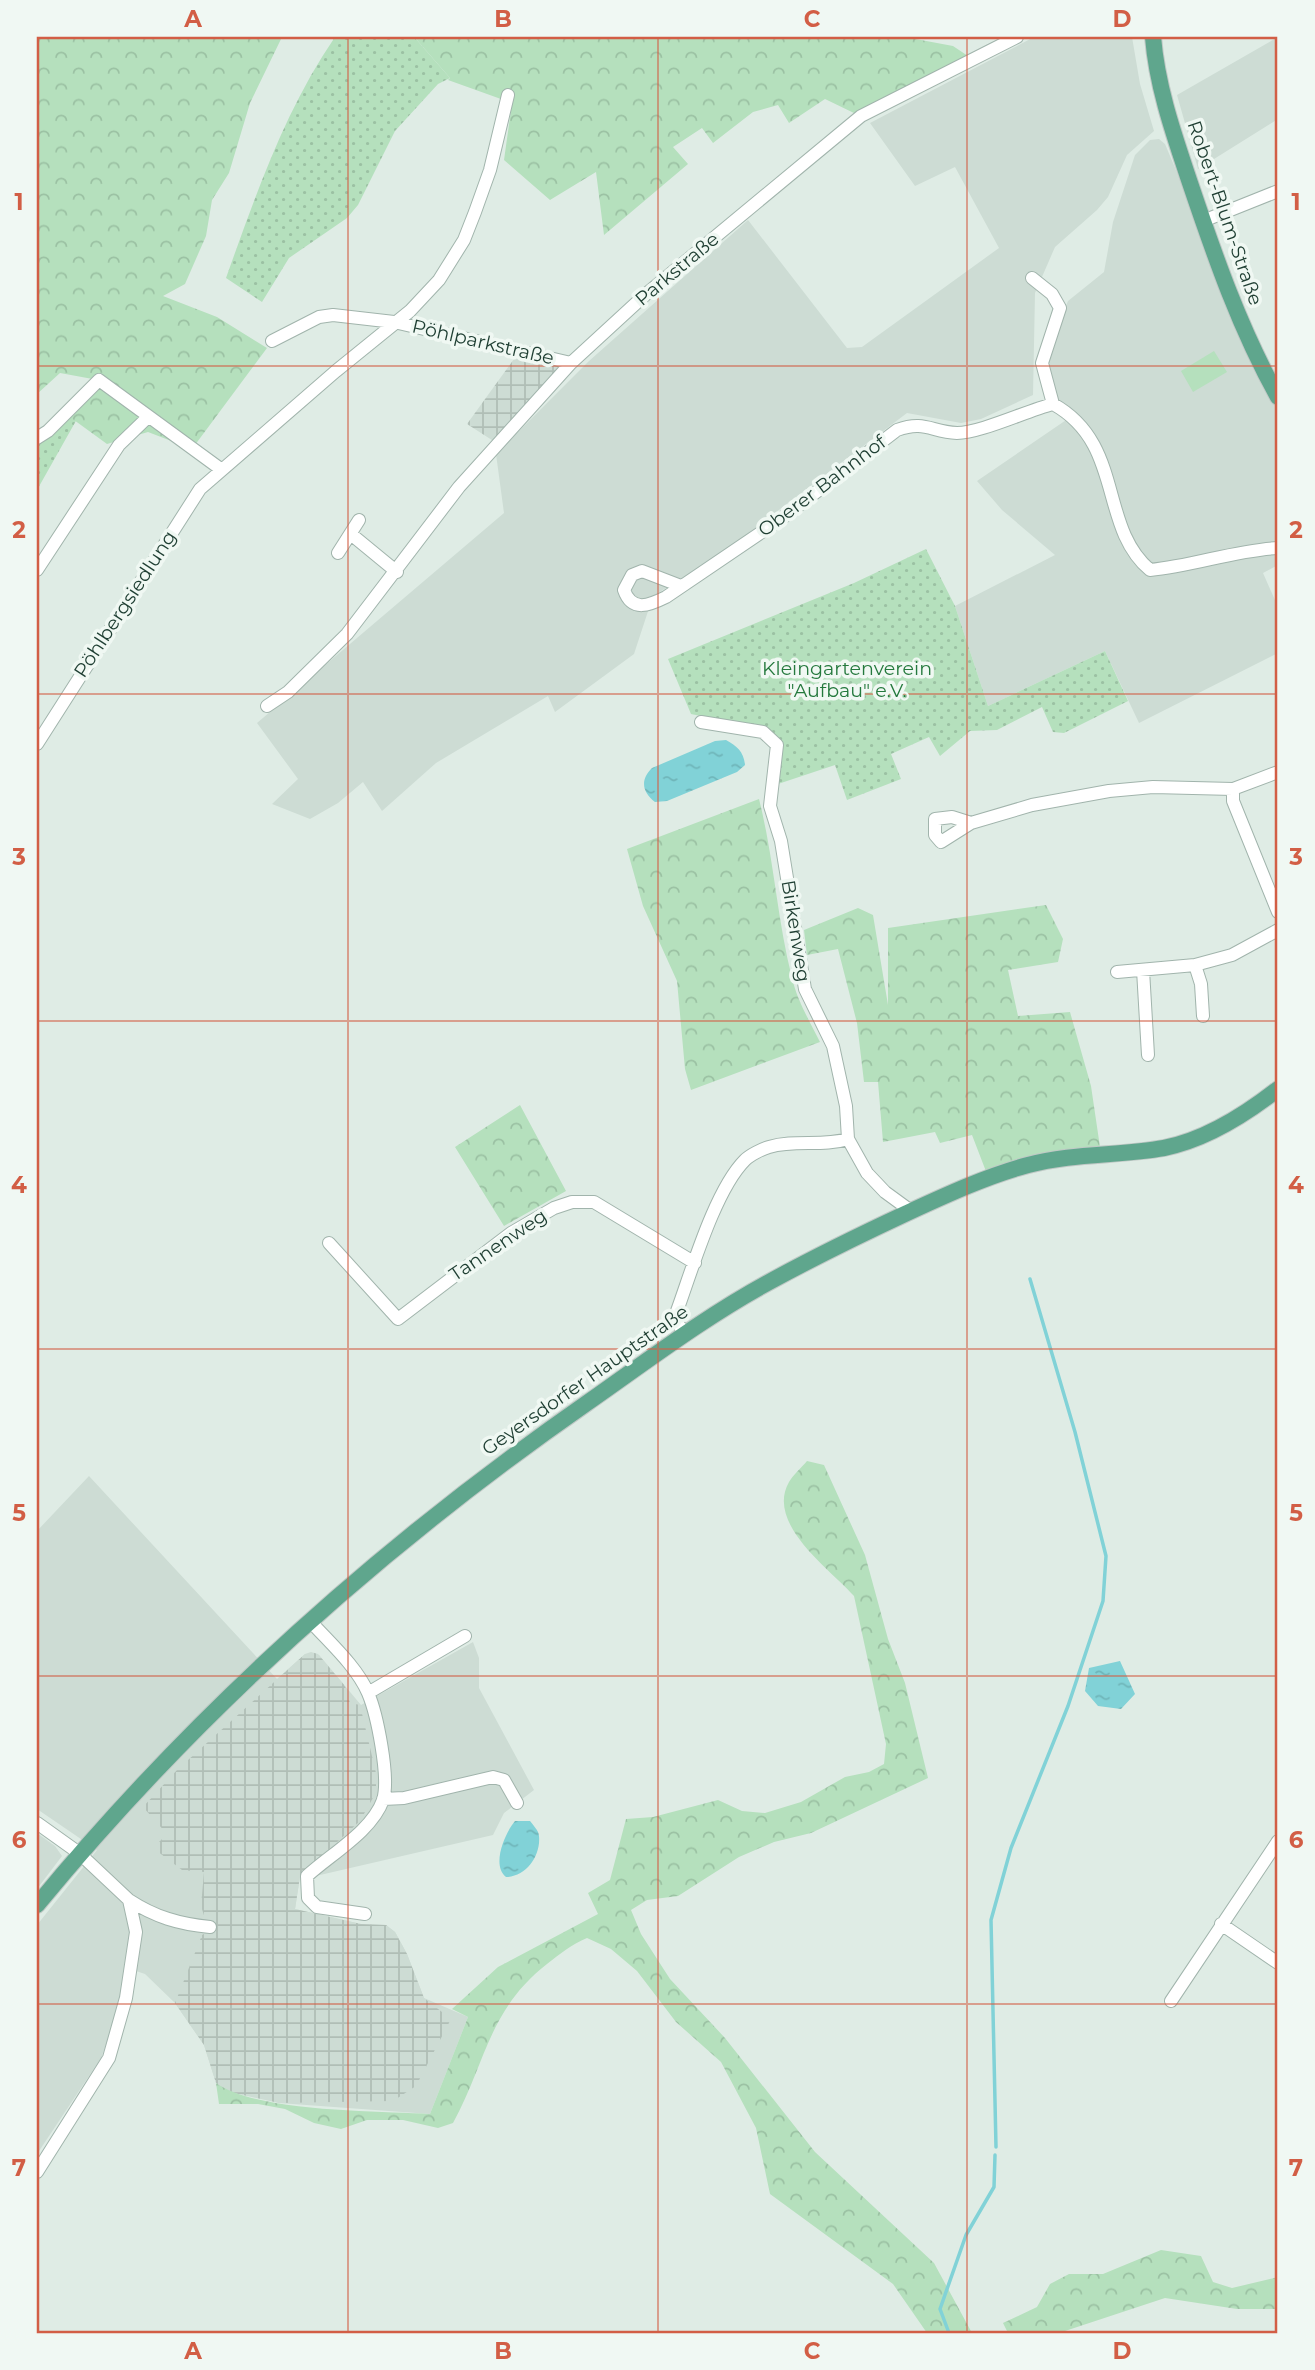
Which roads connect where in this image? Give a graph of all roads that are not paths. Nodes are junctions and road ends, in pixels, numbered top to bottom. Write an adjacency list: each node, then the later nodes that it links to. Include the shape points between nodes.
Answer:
1 (1017, 37): 9 (street, Parkstraße, via 861,116 645,295)
2 (1153, 37): 5 (main road, Robert-Blum-Straße, via 1166,108)
3 (508, 95): 7 (street, Pöhlbergsiedlung, via 490,170 464,240 439,280 411,312)
4 (1278, 191): 5 (street)
5 (1203, 221): 10 (main road, Robert-Blum-Straße, via 1237,314)
6 (1032, 278): 11 (street, via 1060,307 1042,363)
7 (394, 322): 8 (street, Pöhlparkstraße, via 319,317); 9 (street, Pöhlparkstraße); 14 (street, Pöhlbergsiedlung)
8 (272, 341)
9 (571, 363): 20 (street, Parkstraße, via 458,486)
10 (1278, 397)
11 (1053, 404): 17 (street, via 1073,415 1091,439 1129,547 1150,570); 21 (street, Oberer Bahnhof, via 956,433 914,424 897,430 781,519)
12 (148, 417): 13 (street, via 99,380); 14 (street); 19 (street, via 119,445)
13 (37, 438)
14 (222, 470): 24 (street, Pöhlbergsiedlung, via 200,489 184,512)
15 (359, 520): 16 (street)
16 (352, 535): 18 (street); 20 (street)
17 (1278, 548)
18 (338, 553)
19 (37, 570)
20 (397, 572): 22 (street, Parkstraße, via 347,634 288,692)
21 (681, 586)
22 (267, 706)
23 (701, 722): 36 (street, Birkenweg, via 763,732 777,745 770,806 781,841 805,989 833,1046)
24 (37, 744)
25 (1278, 772): 26 (street)
26 (1233, 789): 27 (street, via 1192,786 1109,791 1032,805); 28 (street, via 1233,801)
27 (971, 824)
28 (1278, 912)
29 (1278, 930): 30 (street, via 1232,955)
30 (1195, 965): 31 (street); 33 (street)
31 (1143, 970): 32 (street); 34 (street)
32 (1117, 972)
33 (1203, 1016)
34 (1147, 1055)
35 (1278, 1089): 37 (main road, Geyersdorfer Hauptstraße, via 1191,1140 1163,1148 1102,1152 1027,1166)
36 (848, 1139): 37 (street, Birkenweg, via 867,1173); 39 (street, via 768,1147 746,1159 724,1193)
37 (911, 1211): 40 (main road, Geyersdorfer Hauptstraße, via 769,1282)
38 (329, 1243): 39 (street, Tannenweg, via 398,1319 511,1233 572,1202 594,1202)
39 (695, 1263): 40 (street, via 677,1311 677,1323)
40 (686, 1334): 41 (main road, Geyersdorfer Hauptstraße, via 469,1486)
41 (311, 1622): 43 (street); 48 (main road, Geyersdorfer Hauptstraße, via 168,1755)
42 (465, 1636): 43 (street)
43 (368, 1693): 44 (street, via 385,1781)
44 (383, 1800): 45 (street, via 493,1777 504,1780); 51 (street, via 372,1817 307,1876 308,1898 317,1907)
45 (517, 1803)
46 (37, 1823): 48 (street)
47 (1278, 1841): 52 (street)
48 (79, 1853): 49 (street); 50 (main road, Geyersdorfer Hauptstraße)
49 (130, 1900): 53 (street, via 174,1922); 56 (street, via 136,1932 118,2033 108,2058)
50 (37, 1905)
51 (365, 1914)
52 (1221, 1924): 54 (street); 55 (street)
53 (209, 1927)
54 (1278, 1963)
55 (1171, 2001)
56 (37, 2172)

